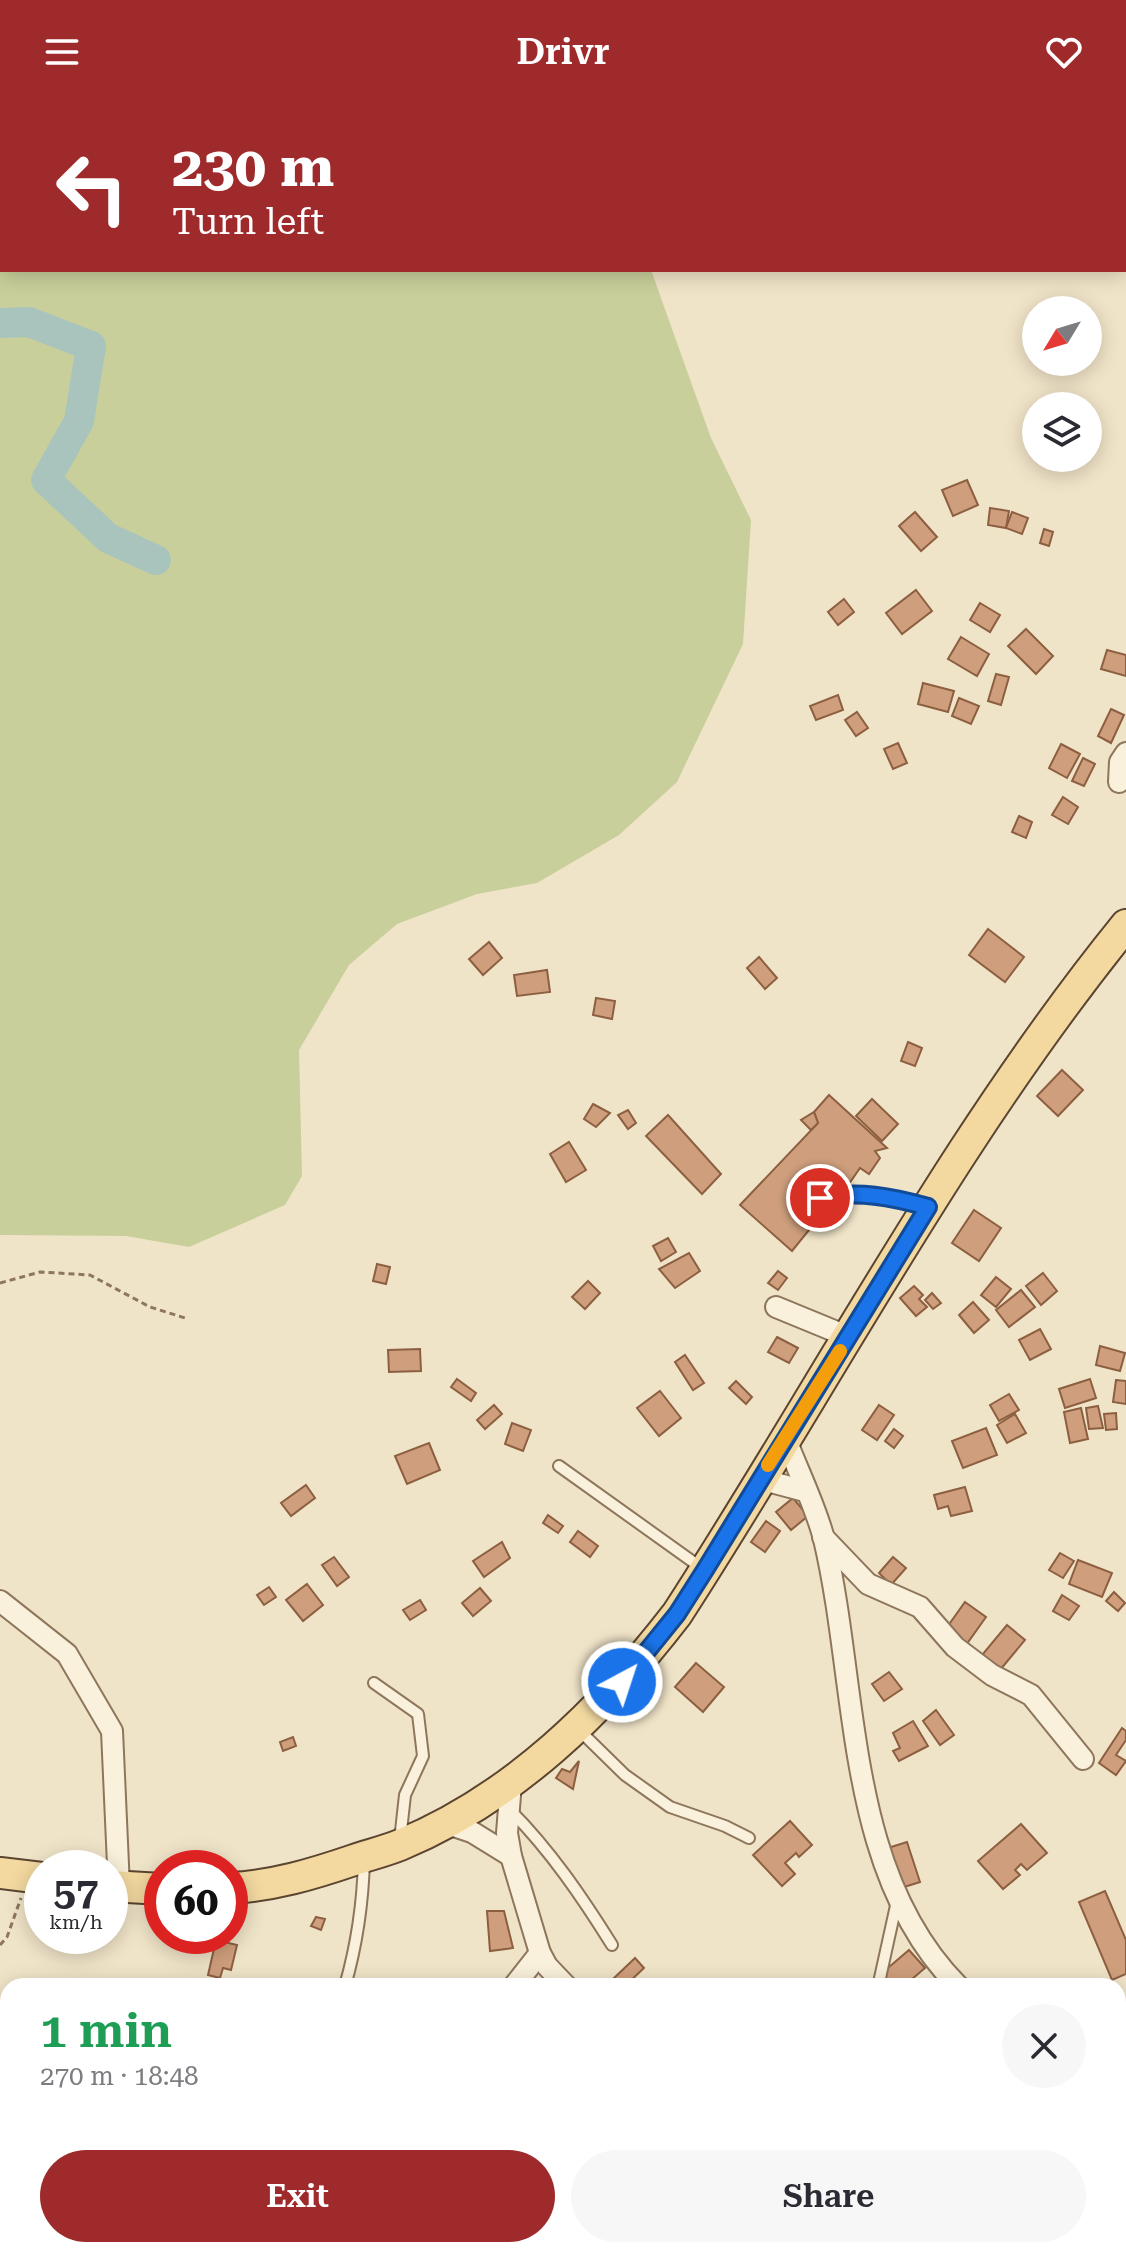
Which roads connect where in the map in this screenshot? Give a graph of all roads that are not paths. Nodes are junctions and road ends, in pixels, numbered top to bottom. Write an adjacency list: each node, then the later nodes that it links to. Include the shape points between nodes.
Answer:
1 (1126, 753): 2 (street)
2 (1119, 782)
3 (1126, 925): 5 (main road, via 1013,1075)
4 (798, 1203): 5 (lane, via 842,1194 888,1196)
5 (928, 1207): 7 (main road)
6 (776, 1307): 7 (street)
7 (849, 1337): 8 (main road)
8 (785, 1437): 10 (main road); 11 (street)
9 (559, 1466): 13 (lane)
10 (760, 1479): 11 (street); 13 (main road)
11 (805, 1491): 12 (street)
12 (823, 1537): 17 (street, via 868,1584 920,1607 955,1647 1031,1695); 28 (street, via 870,1817)
13 (705, 1570): 16 (main road, via 639,1663)
14 (0, 1601): 22 (street, via 67,1654 112,1731)
15 (374, 1683): 21 (lane, via 418,1714 423,1756 405,1795)
16 (577, 1728): 18 (main road); 20 (lane, via 625,1775 670,1807)
17 (1083, 1759)
18 (510, 1796): 19 (main road); 23 (street); 29 (lane)
19 (445, 1823): 21 (main road); 23 (street, via 472,1832)
20 (749, 1838)
21 (399, 1846): 24 (main road)
22 (114, 1850)
23 (511, 1856): 30 (street)
24 (364, 1857): 27 (main road, via 306,1877); 31 (lane, via 363,1896)
25 (0, 1873): 26 (main road)
26 (24, 1876)
27 (248, 1885)
28 (897, 1901): 34 (lane); 35 (street)
29 (612, 1945)
30 (540, 1953): 32 (street); 33 (street)
31 (347, 1978)
32 (520, 1978)
33 (558, 1978)
34 (880, 1978)
35 (950, 1978)

